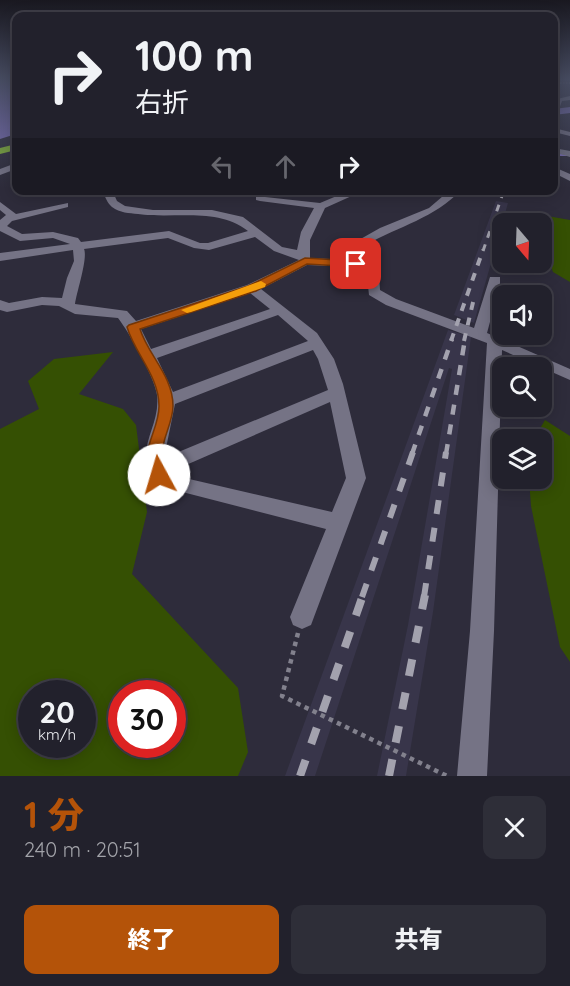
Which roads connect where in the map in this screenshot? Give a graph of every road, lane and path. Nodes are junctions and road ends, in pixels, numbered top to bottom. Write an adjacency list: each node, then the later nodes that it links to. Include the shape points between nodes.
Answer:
1 (109, 195): 9 (street, via 122,209 228,216)
2 (346, 195): 7 (street)
3 (451, 195): 13 (street, via 433,210 361,243)
4 (260, 198): 7 (street)
5 (0, 205): 8 (street, via 12,215)
6 (64, 205): 8 (street)
7 (321, 206): 12 (street, via 304,237)
8 (4, 222): 10 (street, via 2,227 20,238 53,236 74,240)
9 (258, 232): 10 (street, via 209,247 169,234); 12 (street, via 278,249)
10 (77, 245): 11 (street); 17 (street, via 82,261)
11 (0, 257)
12 (304, 258): 13 (street); 14 (street)
13 (356, 264): 20 (street, via 374,275 374,292 381,297)
14 (252, 288): 18 (street); 19 (street)
15 (492, 299): 20 (street)
16 (0, 304): 17 (street, via 7,308 42,301)
17 (68, 304): 19 (street, via 75,310 122,314)
18 (280, 310): 21 (street); 22 (street)
19 (133, 327): 22 (street)
20 (487, 338): 23 (street); 30 (street, via 492,381)
21 (316, 343): 24 (street, via 326,359); 25 (street)
22 (147, 356): 25 (street, via 162,385)
23 (570, 375)
24 (336, 393): 26 (street); 27 (street, via 356,478)
25 (165, 402): 26 (street, via 154,456)
26 (157, 469): 27 (street, via 166,481)
27 (339, 524): 28 (street)
28 (302, 617): 29 (path, via 282,696)
29 (447, 776)
30 (472, 776)

